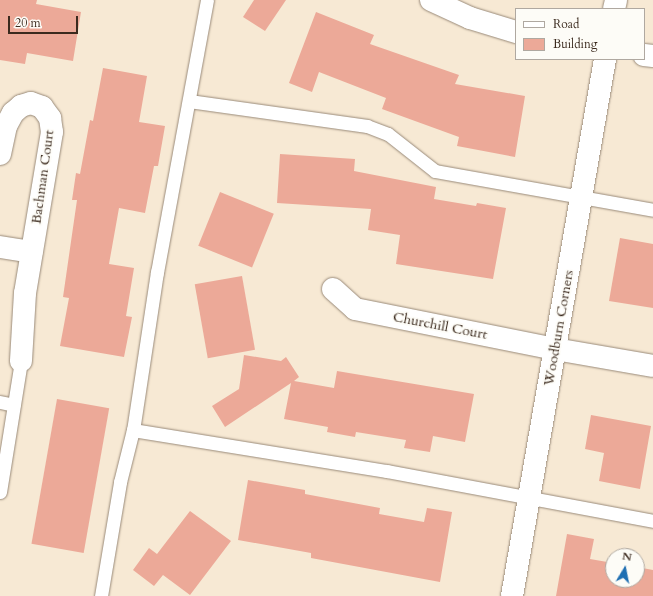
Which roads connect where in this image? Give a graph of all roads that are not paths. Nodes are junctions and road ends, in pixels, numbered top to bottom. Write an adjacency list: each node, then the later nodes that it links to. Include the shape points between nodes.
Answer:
1 (207, 0): 5 (lane)
2 (431, 0): 3 (street, via 470,18)
3 (515, 32)
4 (605, 60): 7 (street, Woodburn Corners)
5 (189, 101): 7 (lane, via 367,126 388,134 435,171); 17 (lane, via 157,272)
6 (0, 154): 10 (street, Bachman Court, via 6,126 13,113 21,106 31,103 42,107 50,118 52,132)
7 (582, 198): 8 (lane); 12 (street, Woodburn Corners)
8 (653, 210)
9 (0, 247): 10 (street)
10 (32, 252): 13 (street, Bachman Court, via 25,293)
11 (333, 289): 12 (street, Churchill Court, via 355,309)
12 (555, 349): 14 (street, Churchill Court); 19 (street, Woodburn Corners)
13 (21, 361): 16 (lane)
14 (653, 366)
15 (0, 402): 16 (lane)
16 (14, 405): 18 (lane)
17 (132, 430): 19 (lane); 21 (lane, via 120,482)
18 (0, 492)
19 (529, 496): 20 (lane); 22 (street, Woodburn Corners)
20 (653, 521)
21 (101, 596)
22 (512, 596)

